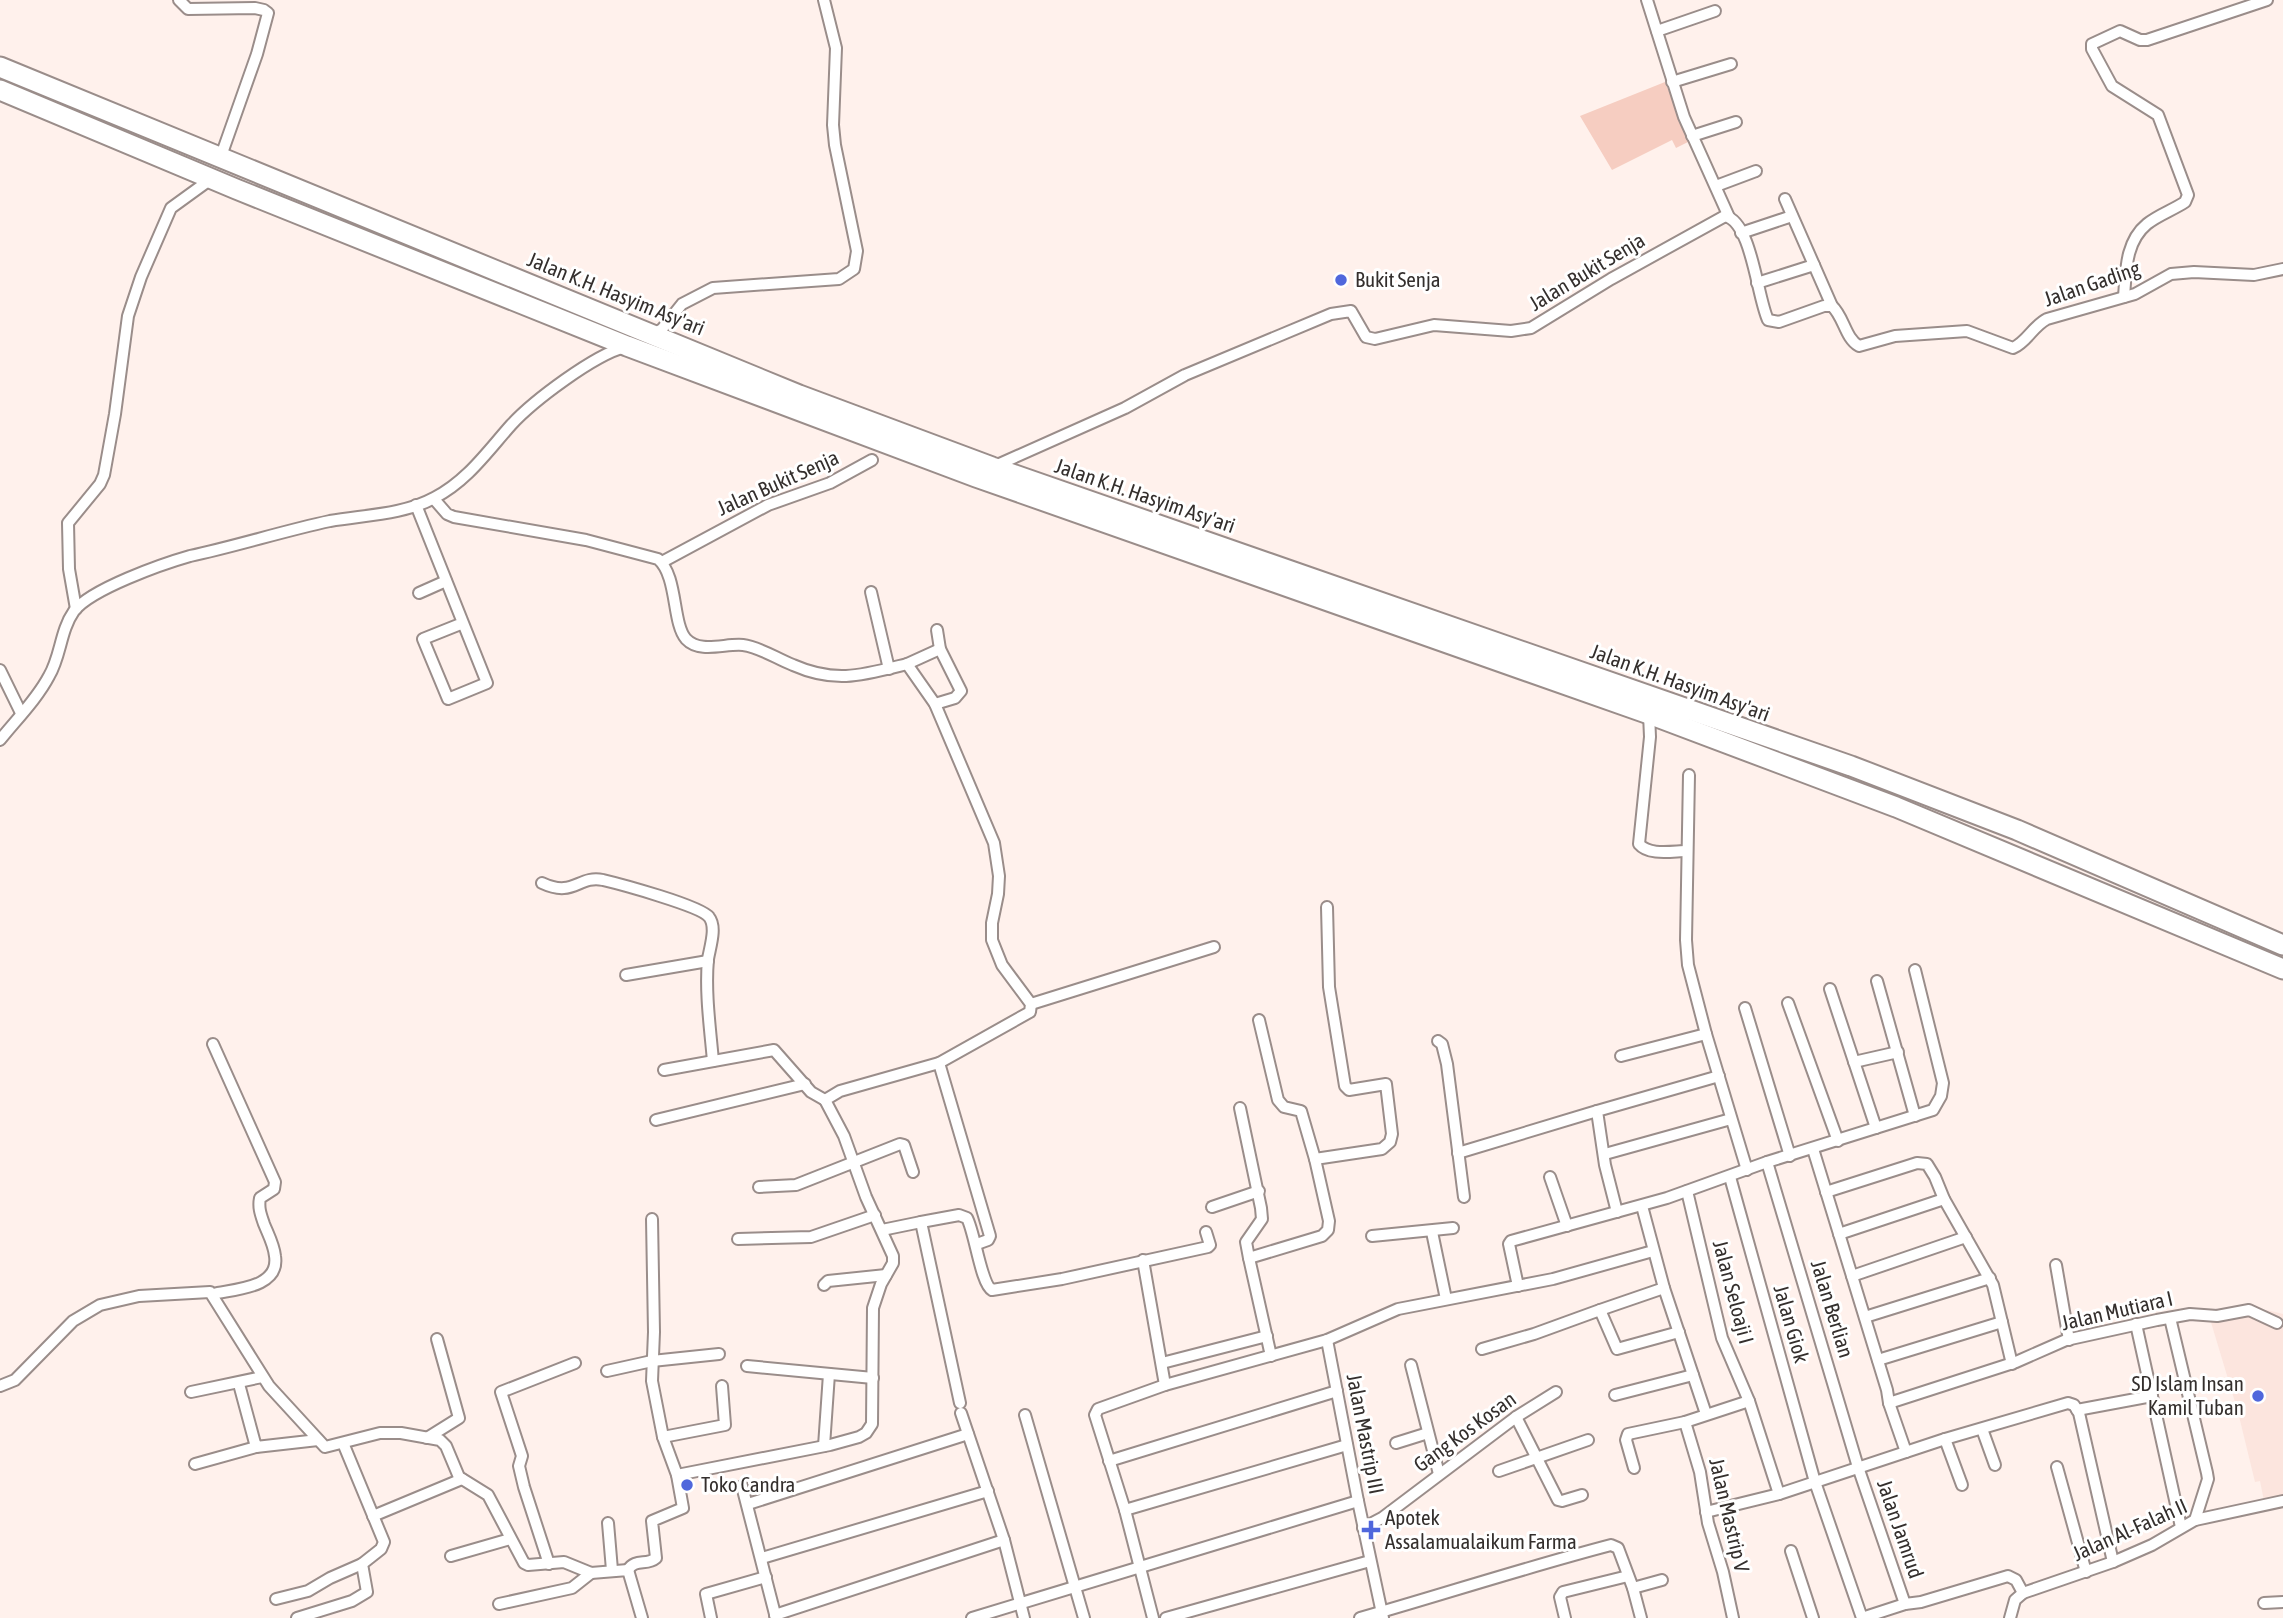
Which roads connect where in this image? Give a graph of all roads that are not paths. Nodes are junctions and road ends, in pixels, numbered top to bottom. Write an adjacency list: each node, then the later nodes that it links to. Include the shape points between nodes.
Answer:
1 (180, 0): 13 (street, via 188,9 255,8 268,13)
2 (824, 0): 30 (street, via 836,48 833,125 857,251 854,269 839,279 713,288 682,304)
3 (1647, 0): 6 (street)
4 (2267, 0): 28 (street, via 2147,40 2120,31 2092,44 2112,86 2158,115 2188,195 2185,202 2150,222 2136,237 2128,257)
5 (1715, 11): 6 (street)
6 (1657, 31): 9 (street)
7 (1731, 64): 9 (street)
8 (0, 67): 13 (highway, Jalan K.H. Hasyim Asy'ari)
9 (1672, 82): 12 (street)
10 (0, 90): 16 (highway, Jalan K.H. Hasyim Asy'ari)
11 (1736, 122): 12 (street)
12 (1692, 136): 17 (street)
13 (221, 156): 14 (highway, Jalan K.H. Hasyim Asy'ari)
14 (240, 164): 21 (highway, Jalan K.H. Hasyim Asy'ari); 23 (highway, via 251,182 359,227 358,234)
15 (1756, 171): 17 (street)
16 (211, 179): 23 (highway, Jalan K.H. Hasyim Asy'ari); 40 (street, via 171,208 128,316 104,475 68,523)
17 (1716, 186): 20 (street)
18 (1785, 200): 19 (street)
19 (1793, 216): 22 (street); 24 (street)
20 (1729, 217): 22 (street); 33 (street, Jalan Bukit Senja, via 1719,218 1611,278 1531,328 1502,331 1443,324 1375,339 1367,337 1351,311 1331,314 1185,375 1125,408)
21 (384, 223): 27 (highway, via 374,225 373,231 466,269); 30 (highway, Jalan K.H. Hasyim Asy'ari)
22 (1741, 233): 26 (street)
23 (346, 234): 27 (highway, Jalan K.H. Hasyim Asy'ari)
24 (1814, 265): 26 (street); 29 (street)
25 (2283, 269): 28 (street, Jalan Gading, via 2247,275 2171,274)
26 (1757, 283): 29 (street, via 1771,322)
27 (477, 286): 31 (highway, Jalan K.H. Hasyim Asy'ari)
28 (2124, 297): 29 (street, Jalan Gading, via 2047,319 2013,348 1970,331 1895,336 1859,346)
29 (1832, 306)
30 (654, 334): 33 (highway, Jalan K.H. Hasyim Asy'ari, via 799,395)
31 (627, 346): 34 (street, via 593,361 524,412 477,466); 49 (highway, Jalan K.H. Hasyim Asy'ari, via 976,477)
32 (872, 460): 36 (street, Jalan Bukit Senja, via 830,483 768,505)
33 (992, 467): 55 (highway, Jalan K.H. Hasyim Asy'ari, via 1851,766)
34 (434, 499): 35 (street); 36 (street, via 454,517 586,540)
35 (415, 505): 37 (street); 40 (street, via 168,562 104,590)
36 (662, 562): 45 (street, via 688,641 715,647 743,645 828,677)
37 (446, 581): 39 (street); 41 (street)
38 (871, 592): 45 (street)
39 (419, 593)
40 (76, 609): 48 (street, via 63,632 51,674)
41 (463, 623): 41 (street, via 487,683 448,699 423,639)
42 (937, 630): 43 (street)
43 (940, 649): 44 (street); 47 (street, via 961,691 955,698)
44 (908, 664): 45 (street); 47 (street)
45 (889, 669)
46 (0, 670): 48 (street)
47 (935, 704): 64 (street, via 998,854 992,940 1002,965)
48 (21, 713): 50 (street)
49 (1649, 714): 52 (street, via 1639,844 1656,851); 58 (highway, Jalan K.H. Hasyim Asy'ari, via 1896,807)
50 (0, 740)
51 (1689, 775): 52 (street)
52 (1687, 851): 67 (street, via 1688,965)
53 (542, 883): 57 (street, via 558,890 605,880 704,912 712,928)
54 (1327, 907): 90 (street, via 1329,987 1345,1086 1349,1090 1386,1084 1392,1134 1382,1149)
55 (2283, 945)
56 (1214, 947): 64 (street)
57 (708, 961): 60 (street); 72 (street)
58 (2283, 969)
59 (1915, 970): 81 (street, via 1943,1083 1933,1110)
60 (626, 975)
61 (1877, 981): 70 (street)
62 (1830, 989): 73 (street)
63 (1788, 1003): 85 (street)
64 (1031, 1004): 74 (street, via 1030,1012)
65 (1745, 1009): 89 (street)
66 (1259, 1020): 90 (street, via 1278,1100 1284,1107 1301,1111)
67 (1706, 1034): 71 (street); 76 (street)
68 (1438, 1041): 87 (street, via 1447,1064)
69 (213, 1044): 129 (street, via 275,1182 274,1189 260,1198 259,1208 275,1255 275,1269 261,1283)
70 (1898, 1052): 73 (street); 81 (street)
71 (1621, 1056)
72 (713, 1061): 75 (street); 77 (street, via 774,1051)
73 (1854, 1062): 84 (street)
74 (940, 1063): 78 (street, via 840,1091); 118 (street, via 990,1236)
75 (664, 1070)
76 (1719, 1076): 80 (street); 83 (street)
77 (805, 1084): 78 (street); 82 (street)
78 (824, 1100): 92 (street)
79 (1240, 1108): 98 (street)
80 (1597, 1111): 87 (street); 88 (street)
81 (1915, 1116): 84 (street)
82 (656, 1119)
83 (1731, 1119): 88 (street); 93 (street)
84 (1876, 1128): 85 (street)
85 (1838, 1142): 86 (street)
86 (1813, 1149): 89 (street); 100 (street)
87 (1458, 1153): 101 (street)
88 (1605, 1154): 105 (street)
89 (1790, 1156): 91 (street)
90 (1315, 1159): 120 (street, via 1328,1230 1322,1236)
91 (1767, 1162): 93 (street); 191 (street, Jalan Berlian)
92 (854, 1163): 94 (street, via 902,1144); 97 (street, via 796,1185); 106 (street)
93 (1747, 1171): 96 (street)
94 (913, 1172)
95 (1550, 1177): 109 (street)
96 (1730, 1177): 99 (street); 198 (street, Jalan Giok)
97 (759, 1187)
98 (1258, 1191): 104 (street); 120 (street, via 1262,1219 1247,1242)
99 (1688, 1191): 103 (street); 166 (street, Jalan Seloaji I, via 1722,1338)
100 (1826, 1192): 102 (street, via 1923,1162); 114 (street)
101 (1464, 1197)
102 (1944, 1199): 114 (street); 116 (street)
103 (1642, 1206): 105 (street); 119 (street)
104 (1212, 1207)
105 (1616, 1212): 109 (street)
106 (875, 1215): 111 (street); 117 (street, via 811,1237)
107 (652, 1219): 146 (street)
108 (921, 1222): 111 (street); 118 (street, via 963,1215); 175 (street)
109 (1567, 1226): 127 (street, via 1511,1241)
110 (1454, 1228): 113 (street)
111 (882, 1230): 123 (street, via 893,1259)
112 (1206, 1232): 121 (street, via 1209,1247)
113 (1432, 1232): 115 (street); 130 (street)
114 (1839, 1234): 124 (street)
115 (1372, 1236)
116 (1966, 1237): 124 (street); 125 (street)
117 (738, 1239)
118 (977, 1244): 121 (street, via 986,1285 992,1290)
119 (1653, 1251): 127 (street); 128 (street)
120 (1249, 1258): 138 (street)
121 (1143, 1260): 148 (street)
122 (2056, 1265): 141 (street)
123 (886, 1275): 126 (street); 156 (street, via 873,1308)
124 (1852, 1276): 132 (street)
125 (1990, 1278): 132 (street); 134 (street)
126 (824, 1285)
127 (1518, 1286): 130 (street)
128 (1664, 1288): 131 (street); 137 (street)
129 (213, 1294): 155 (street); 159 (street, via 204,1290 139,1296 100,1305 73,1321 15,1380)
130 (1446, 1300): 140 (street, via 1386,1312)
131 (1600, 1310): 137 (street, via 1617,1349); 142 (street)
132 (1865, 1317): 145 (street)
133 (2170, 1318): 135 (street, Jalan Mutiara I, via 2249,1310); 136 (street, Jalan Mutiara I); 210 (street, via 2208,1479)
134 (2002, 1322): 145 (street); 149 (street)
135 (2277, 1322)
136 (2136, 1324): 141 (street, Jalan Mutiara I); 165 (street)
137 (1679, 1332): 154 (street)
138 (1266, 1336): 144 (street); 148 (street)
139 (437, 1339): 177 (street, via 459,1418)
140 (1327, 1340): 144 (street); 161 (street, Jalan Mastrip III)
141 (2069, 1340): 149 (street, Jalan Mutiara I)
142 (1482, 1349)
143 (719, 1354): 146 (street)
144 (1271, 1356): 158 (street)
145 (1878, 1360): 167 (street)
146 (652, 1361): 152 (street); 176 (street)
147 (575, 1363): 222 (street, via 501,1392)
148 (1162, 1363): 158 (street)
149 (2012, 1364): 167 (street, Jalan Mutiara I)
150 (1411, 1365): 174 (street)
151 (747, 1366): 153 (street)
152 (607, 1371)
153 (829, 1374): 156 (street); 184 (street)
154 (1693, 1375): 164 (street); 169 (street)
155 (262, 1377): 157 (street); 179 (street)
156 (873, 1378): 184 (street, via 871,1428 859,1437)
157 (239, 1384): 162 (street); 185 (street)
158 (1165, 1385): 188 (street, via 1098,1409 1095,1415)
159 (0, 1386)
160 (722, 1386): 176 (street, via 725,1425)
161 (1337, 1391): 183 (street, Jalan Mastrip III); 188 (street)
162 (191, 1392)
163 (1556, 1392): 171 (street, Gang Kos Kosan)
164 (1615, 1395)
165 (2152, 1396): 168 (street); 212 (street)
166 (1749, 1401): 169 (street); 202 (street, Jalan Seloaji I)
167 (1889, 1404): 186 (street)
168 (2077, 1410): 173 (street, via 2074,1405 2061,1404); 220 (street)
169 (1706, 1414): 172 (street)
170 (1025, 1415): 231 (street)
171 (1516, 1417): 187 (street); 195 (street, Gang Kos Kosan)
172 (1685, 1422): 193 (street, via 1628,1434); 208 (street, Jalan Mastrip V)
173 (1982, 1429): 178 (street); 190 (street)
174 (1428, 1433): 182 (street); 195 (street)
175 (968, 1434): 201 (street); 206 (street)
176 (663, 1437): 196 (street)
177 (427, 1438): 181 (street, via 380,1433); 197 (street, via 443,1442)
178 (1945, 1439): 186 (street); 199 (street)
179 (318, 1440): 181 (street, via 328,1447); 185 (street)
180 (1588, 1440): 187 (street)
181 (344, 1443): 209 (street)
182 (1396, 1443)
183 (1347, 1445): 204 (street, Jalan Mastrip III); 207 (street)
184 (824, 1446): 196 (street)
185 (256, 1447): 189 (street)
186 (1906, 1452): 191 (street)
187 (1538, 1456): 194 (street); 203 (street, via 1558,1500)
188 (1109, 1461): 207 (street)
189 (195, 1464)
190 (1995, 1465)
191 (1858, 1467): 198 (street); 239 (street, Jalan Jamrud)
192 (2057, 1467): 226 (street)
193 (1634, 1468)
194 (1499, 1471)
195 (1439, 1474): 213 (street, Gang Kos Kosan)
196 (677, 1475): 225 (street, via 683,1507 652,1521 656,1558 632,1564)
197 (461, 1479): 209 (street); 214 (street, via 488,1495)
198 (1815, 1482): 202 (street); 255 (street, Jalan Giok)
199 (1962, 1485)
200 (742, 1486): 206 (street)
201 (988, 1491): 215 (street); 218 (street)
202 (1779, 1494): 208 (street)
203 (1582, 1495)
204 (1358, 1501): 213 (street, Jalan Mastrip III); 223 (street)
205 (2283, 1501): 210 (street, Jalan Al-Falah II)
206 (748, 1504): 218 (street)
207 (1125, 1510): 223 (street)
208 (1706, 1512): 253 (street, Jalan Mastrip V)
209 (373, 1516): 221 (street, via 384,1542)
210 (2195, 1520): 212 (street, Jalan Al-Falah II)
211 (608, 1523): 224 (street)
212 (2181, 1527): 220 (street, Jalan Al-Falah II)
213 (1363, 1528): 219 (street, Jalan Mastrip III)
214 (510, 1539): 217 (street); 222 (street, via 524,1563)
215 (1004, 1540): 236 (street); 241 (street)
216 (1791, 1550): 254 (street)
217 (451, 1556)
218 (762, 1558): 229 (street)
219 (1370, 1561): 240 (street, Jalan Mastrip III); 249 (street)
220 (2113, 1562): 226 (street, Jalan Al-Falah II)
221 (362, 1564): 234 (street, via 308,1591); 242 (street, via 367,1592)
222 (549, 1564): 227 (street, via 564,1562)
223 (1139, 1568): 231 (street); 248 (street)
224 (612, 1570): 225 (street); 227 (street)
225 (628, 1570): 243 (street)
226 (2085, 1572): 233 (street, Jalan Al-Falah II)
227 (591, 1573): 238 (street, via 572,1588)
228 (1628, 1576): 232 (street); 240 (street, via 1616,1545); 251 (street, via 1563,1592)
229 (766, 1577): 241 (street); 244 (street, via 706,1594)
230 (1662, 1580): 232 (street)
231 (1075, 1587): 236 (street); 247 (street)
232 (1633, 1588): 252 (street)
233 (2023, 1593): 239 (street, via 2008,1576); 256 (street, via 2015,1600)
234 (276, 1599)
235 (2283, 1602): 237 (street)
236 (1020, 1603): 245 (street); 246 (street)
237 (2264, 1603)
238 (499, 1604)
239 (1905, 1604): 255 (street)
240 (1382, 1615): 250 (street)
241 (776, 1616)
242 (298, 1618)
243 (642, 1618)
244 (711, 1618)
245 (972, 1618)
246 (1024, 1618)
247 (1084, 1618)
248 (1153, 1618)
249 (1166, 1618)
250 (1360, 1618)
251 (1564, 1618)
252 (1641, 1618)
253 (1733, 1618)
254 (1813, 1618)
255 (1862, 1618)
256 (2010, 1618)

